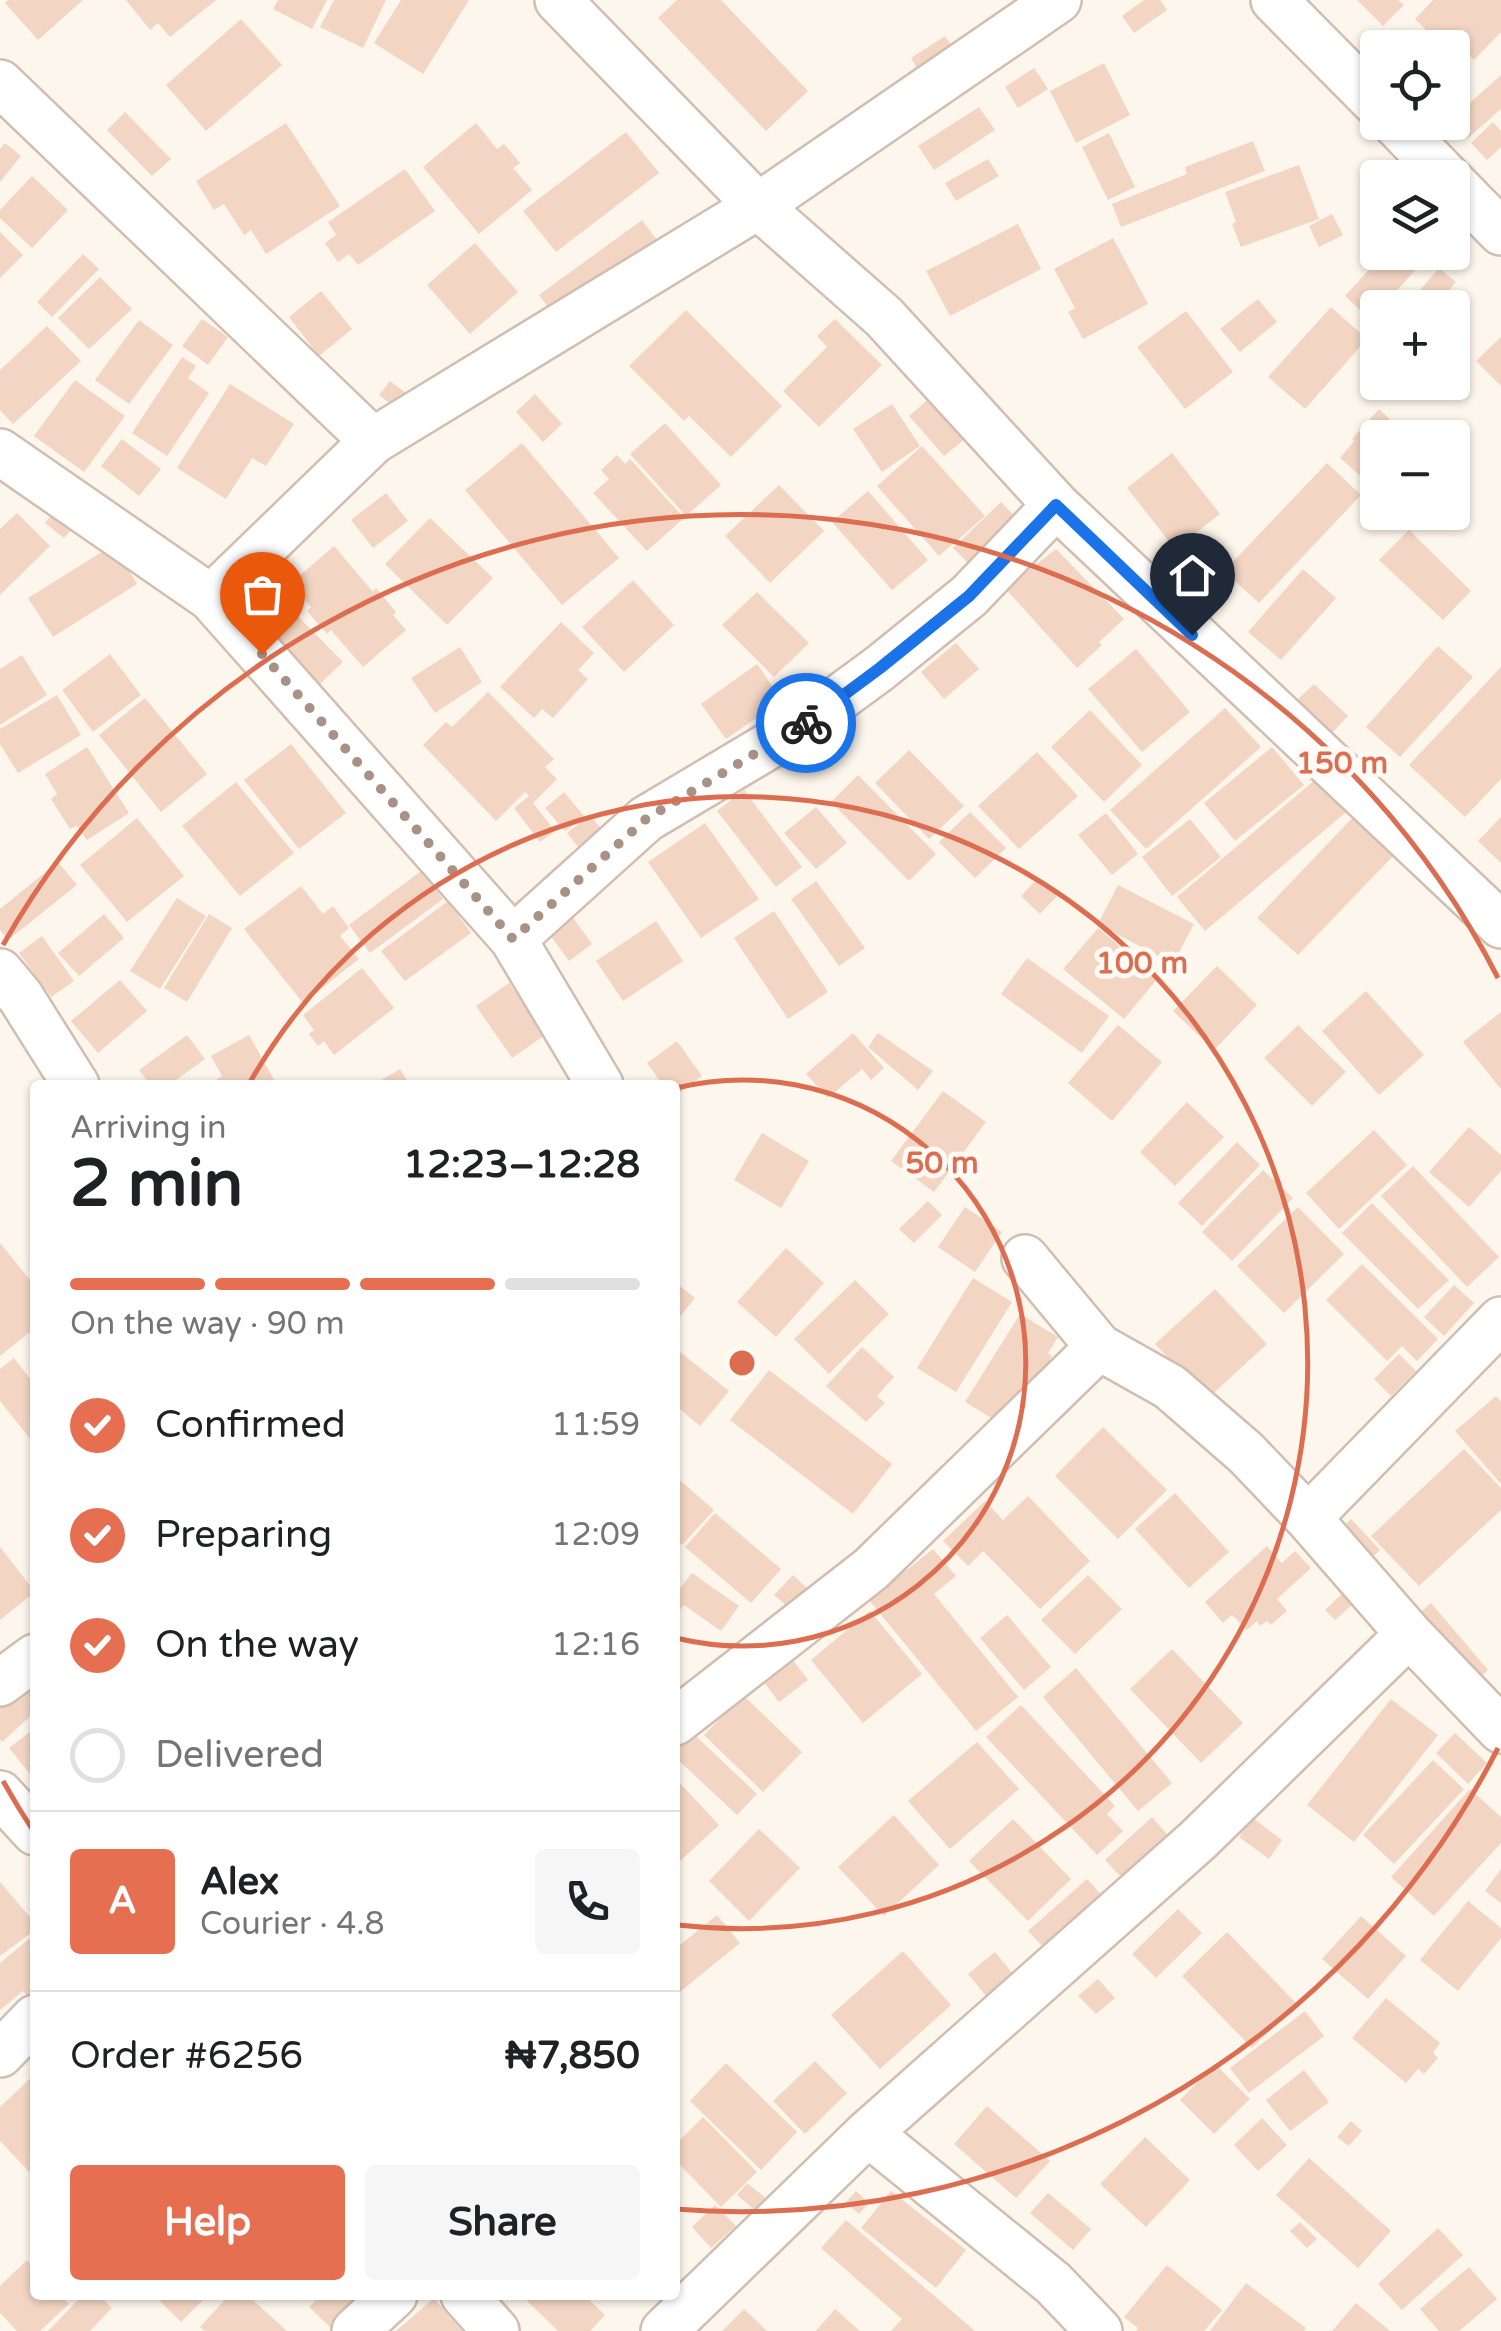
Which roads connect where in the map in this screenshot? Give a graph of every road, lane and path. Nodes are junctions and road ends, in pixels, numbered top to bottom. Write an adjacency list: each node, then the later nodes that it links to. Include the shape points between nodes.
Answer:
1 (558, 0): 9 (street)
2 (1058, 0): 9 (street)
3 (1274, 0): 5 (street)
4 (0, 83): 11 (street)
5 (1360, 88)
6 (1411, 140): 7 (street)
7 (1431, 160)
8 (1470, 200): 10 (street)
9 (758, 206): 11 (street); 13 (street, via 884,318)
10 (1501, 232)
11 (372, 441): 14 (street)
12 (0, 452): 14 (street)
13 (1056, 505): 15 (street); 16 (street, via 969,596 880,668 798,728 646,819)
14 (211, 598): 16 (street)
15 (1501, 925)
16 (513, 939): 19 (street)
17 (0, 972): 18 (street)
18 (73, 1080)
19 (597, 1080)
20 (1025, 1258): 22 (street)
21 (1501, 1320): 23 (street)
22 (1099, 1348): 23 (street, via 1170,1388); 27 (street, via 871,1569)
23 (1308, 1518): 24 (street)
24 (1409, 1634): 28 (street); 33 (street, via 1198,1840)
25 (30, 1661): 26 (street)
26 (0, 1683)
27 (680, 1718)
28 (1501, 1730)
29 (0, 1794): 30 (street)
30 (30, 1827)
31 (30, 2023): 32 (street)
32 (0, 2054)
33 (868, 2133): 38 (street); 39 (street, via 1053,2283)
34 (389, 2300): 36 (street)
35 (468, 2300): 37 (street)
36 (355, 2331)
37 (496, 2331)
38 (664, 2331)
39 (1100, 2331)

